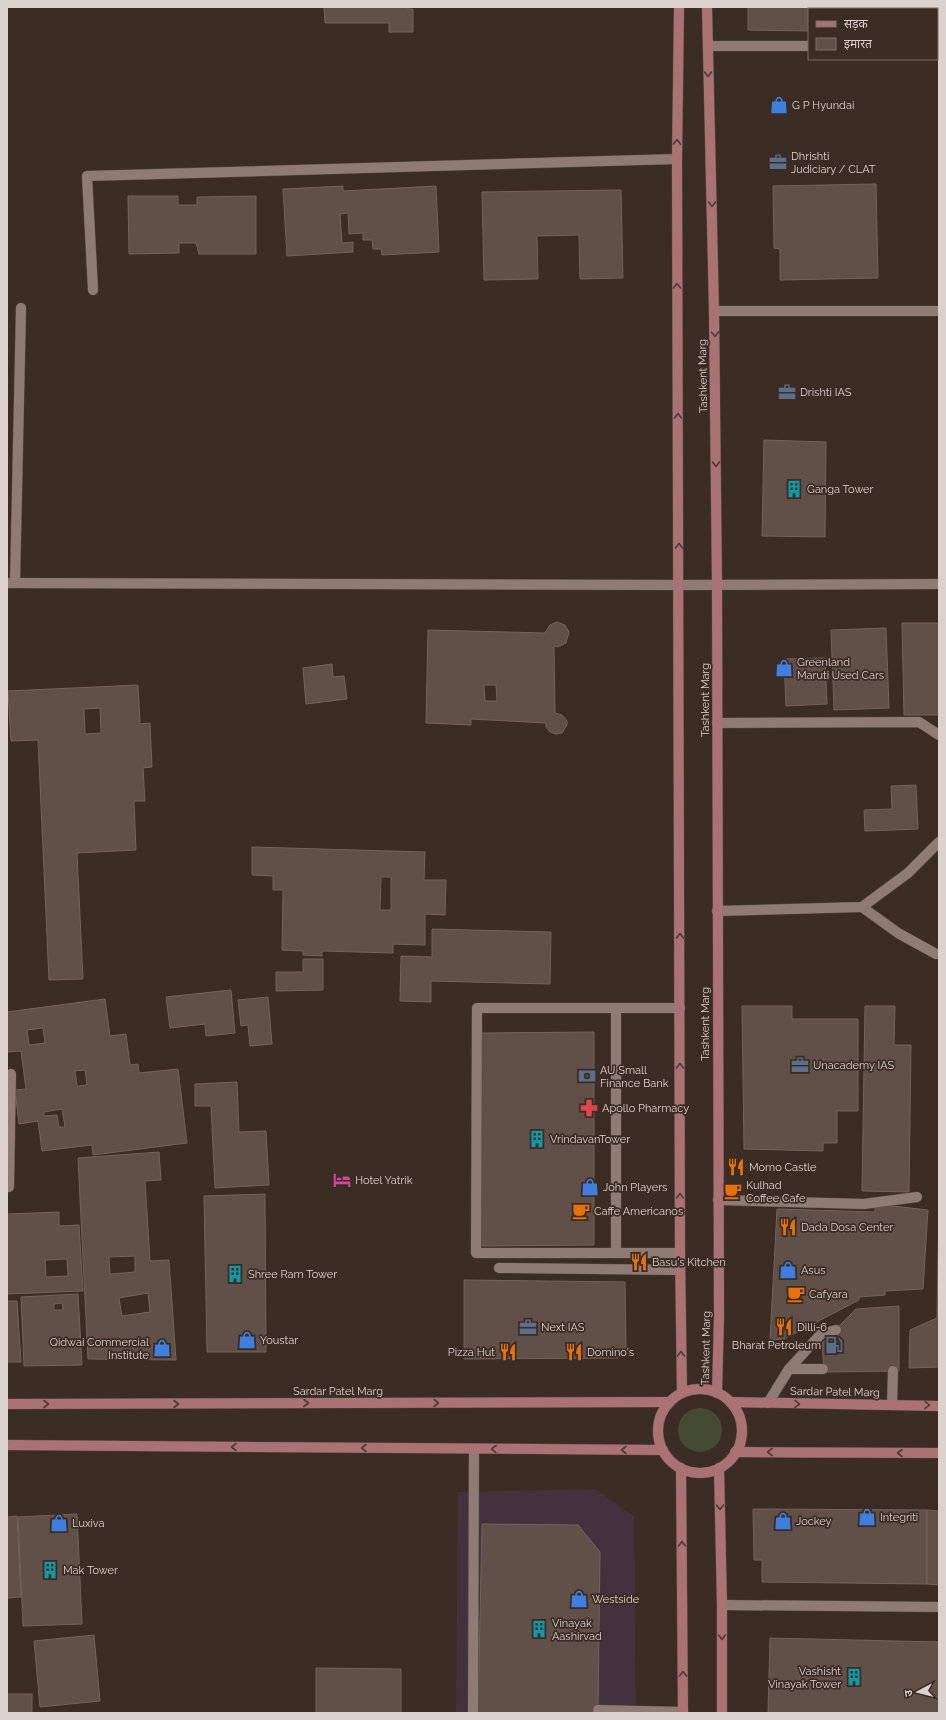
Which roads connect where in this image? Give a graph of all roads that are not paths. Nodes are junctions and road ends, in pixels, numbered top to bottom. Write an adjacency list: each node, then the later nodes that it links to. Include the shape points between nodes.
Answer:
1 (679, 7): 5 (street, one-way to 1)
2 (707, 7): 3 (street, Tashkent Marg)
3 (708, 46): 4 (street); 8 (street, Tashkent Marg, one-way to 8)
4 (808, 46)
5 (677, 159): 6 (street, via 87,176); 13 (street, one-way to 5)
6 (93, 290)
7 (22, 308): 10 (street)
8 (714, 310): 9 (street); 14 (street, Tashkent Marg, one-way to 14)
9 (939, 311)
10 (12, 506): 11 (street)
11 (11, 583): 13 (street)
12 (939, 584): 14 (street)
13 (679, 585): 14 (street); 22 (street, one-way to 13)
14 (717, 585): 15 (street, Tashkent Marg)
15 (717, 723): 16 (street, via 919,722); 19 (street, Tashkent Marg)
16 (939, 735)
17 (939, 842): 18 (street, via 908,873)
18 (862, 907): 19 (street); 20 (street, via 898,933)
19 (717, 911): 26 (street, Tashkent Marg)
20 (939, 954)
21 (616, 1008): 22 (street); 27 (street); 27 (street, via 477,1008 476,1253)
22 (680, 1008): 28 (street, one-way to 22)
23 (11, 1074): 24 (street)
24 (7, 1187)
25 (917, 1197): 26 (street, via 864,1204)
26 (718, 1200): 36 (street, Tashkent Marg)
27 (616, 1253): 28 (street)
28 (680, 1253): 30 (street)
29 (499, 1268): 30 (street)
30 (680, 1270): 35 (street, one-way to 30)
31 (836, 1330): 32 (street, via 821,1334)
32 (789, 1369): 33 (street); 39 (street)
33 (823, 1369)
34 (893, 1371): 41 (street)
35 (682, 1393): 36 (street, via 695,1389); 37 (street)
36 (717, 1393): 38 (street)
37 (670, 1402): 40 (street, Sardar Patel Marg, one-way to 37); 45 (street, via 658,1425)
38 (730, 1402): 39 (street, Sardar Patel Marg); 46 (street, via 740,1418 742,1433 739,1447)
39 (768, 1403): 41 (street, Sardar Patel Marg, one-way to 41)
40 (7, 1404)
41 (892, 1405): 42 (street, Sardar Patel Marg, one-way to 42)
42 (939, 1406)
43 (7, 1445): 44 (street, one-way to 43)
44 (474, 1448): 45 (street, one-way to 44); 54 (street)
45 (663, 1450): 48 (street, via 671,1461)
46 (735, 1452): 47 (street, one-way to 46); 49 (street, via 731,1459)
47 (939, 1454)
48 (681, 1468): 49 (street, via 707,1472); 53 (street, one-way to 48)
49 (719, 1468): 50 (street, one-way to 50)
50 (722, 1605): 51 (street); 55 (street, one-way to 55)
51 (939, 1607)
52 (598, 1710): 53 (street)
53 (683, 1712)
54 (473, 1713)
55 (722, 1713)

